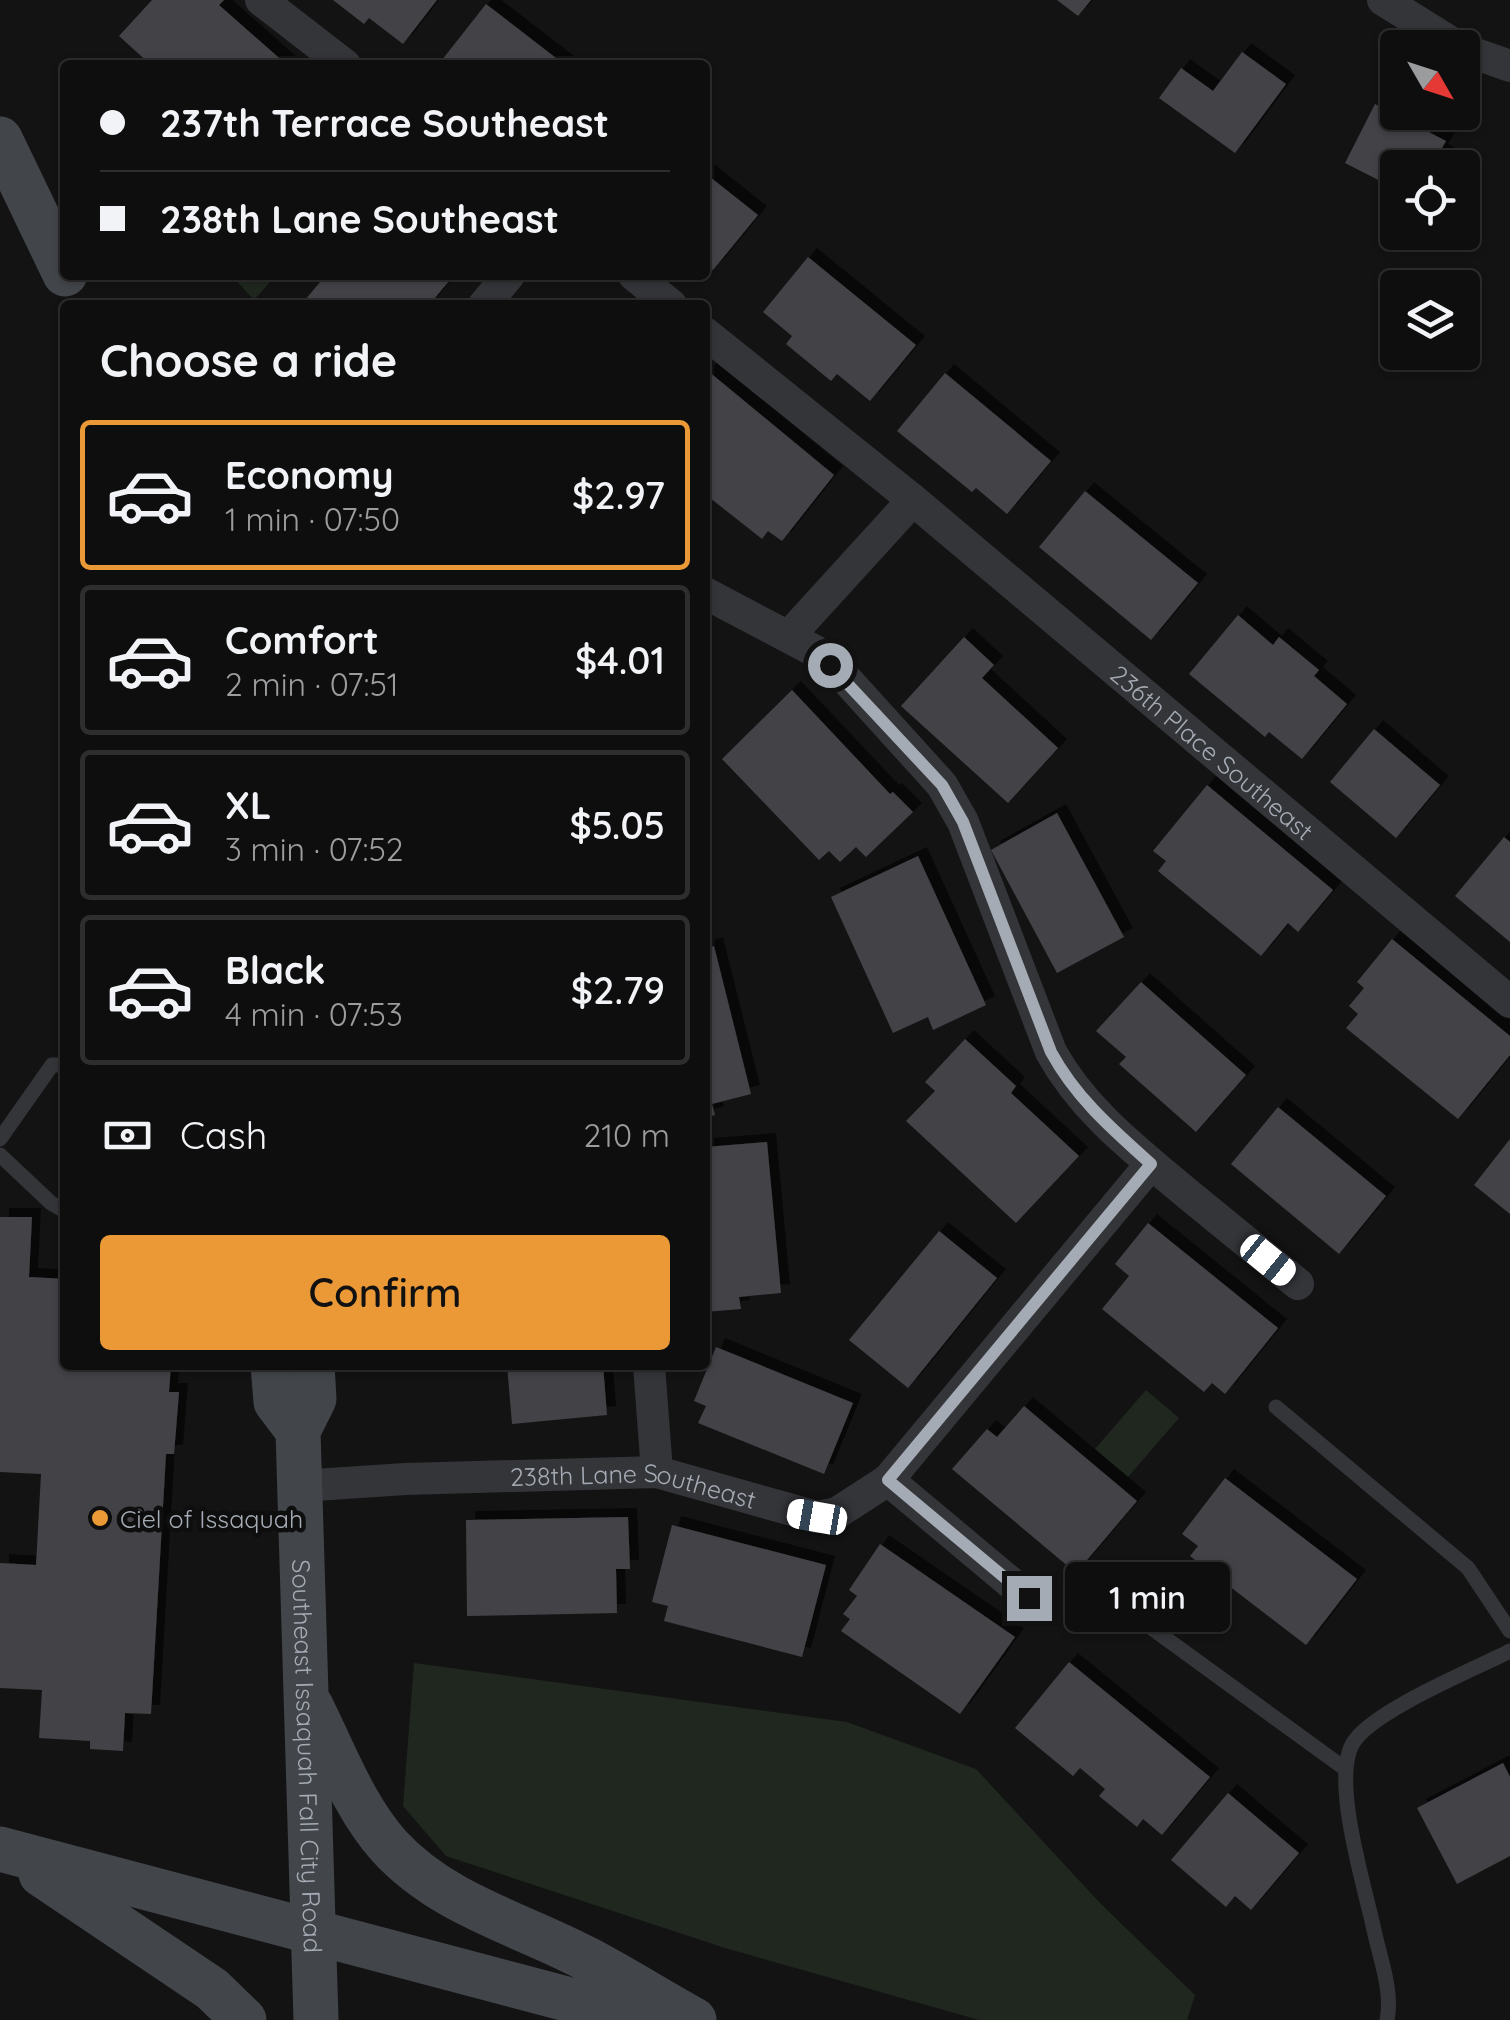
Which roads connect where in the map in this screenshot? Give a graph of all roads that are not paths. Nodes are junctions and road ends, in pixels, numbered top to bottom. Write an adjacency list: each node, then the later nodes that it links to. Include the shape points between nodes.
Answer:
1 (261, 0): 5 (street)
2 (1383, 0): 3 (street)
3 (1429, 30)
4 (1480, 55): 6 (street)
5 (339, 60)
6 (1510, 66)
7 (0, 139): 8 (main road)
8 (60, 264)
9 (504, 280): 11 (street)
10 (640, 280): 12 (street)
11 (488, 300)
12 (665, 300)
13 (710, 336): 14 (street, 236th Place Southeast)
14 (913, 500): 16 (street); 17 (street, 236th Place Southeast)
15 (710, 596): 16 (street)
16 (789, 636): 21 (street, via 846,678 942,785 963,822 1051,1052 1098,1116)
17 (1510, 1002)
18 (60, 1065): 19 (lane, via 52,1065)
19 (0, 1138)
20 (0, 1155): 22 (lane)
21 (1151, 1164): 23 (street); 30 (street, 238th Lane Southeast)
22 (60, 1208)
23 (1298, 1284)
24 (273, 1370): 28 (main road, Southeast Issaquah Fall City Road, via 276,1402)
25 (312, 1370): 28 (main road, Southeast Issaquah Fall City Road, via 314,1399)
26 (650, 1370): 29 (street)
27 (1276, 1407): 34 (lane, via 1468,1568)
28 (298, 1430): 31 (main road, Southeast Issaquah Fall City Road)
29 (656, 1472): 30 (street, 238th Lane Southeast, via 817,1517 837,1514); 31 (street, 238th Lane Southeast)
30 (888, 1480): 32 (street)
31 (300, 1486): 36 (main road, Southeast Issaquah Fall City Road)
32 (1029, 1598)
33 (1146, 1624): 37 (lane)
34 (1510, 1631)
35 (1510, 1652): 37 (lane, via 1373,1721 1353,1742)
36 (305, 1695): 39 (main road, Southeast Issaquah Fall City Road); 43 (main road, via 363,1809 412,1869 450,1896 586,1958)
37 (1344, 1768): 44 (lane, via 1384,1976)
38 (5, 1851): 39 (main road); 40 (main road, via 190,1973)
39 (313, 1933): 41 (main road, Southeast Issaquah Fall City Road); 42 (main road)
40 (244, 2020)
41 (316, 2020)
42 (646, 2020)
43 (694, 2020)
44 (1386, 2020)

